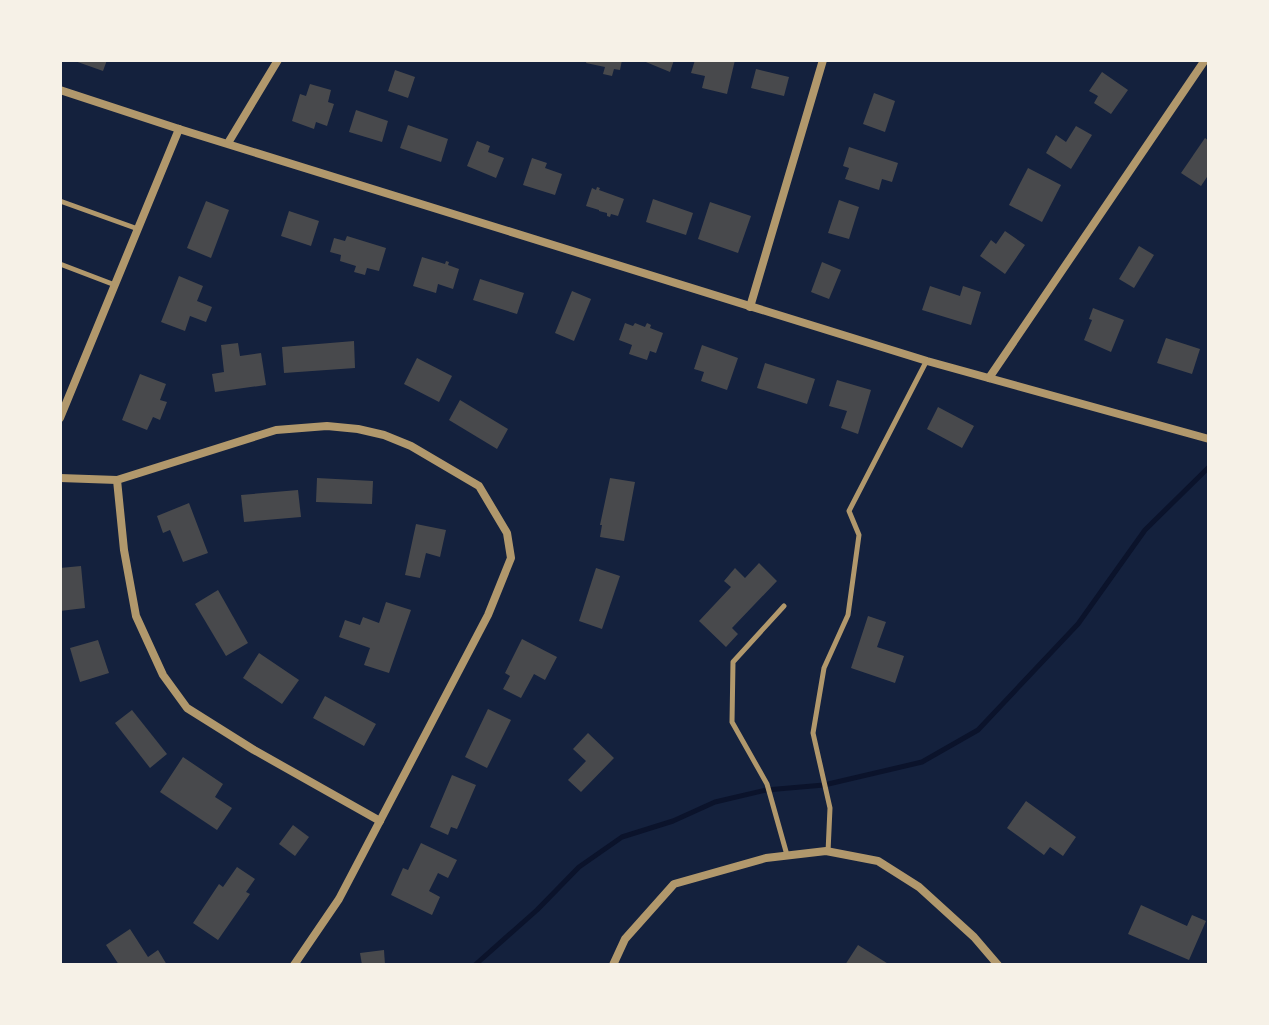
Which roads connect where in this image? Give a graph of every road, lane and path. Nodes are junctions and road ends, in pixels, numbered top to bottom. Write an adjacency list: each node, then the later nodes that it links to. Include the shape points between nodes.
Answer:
1 (278, 60): 6 (street)
2 (823, 60): 11 (street)
3 (1205, 60): 13 (street)
4 (60, 90): 5 (street)
5 (179, 129): 6 (street); 8 (street)
6 (228, 143): 11 (street)
7 (60, 201): 8 (lane)
8 (139, 229): 10 (street)
9 (60, 264): 10 (lane)
10 (115, 285): 14 (street)
11 (750, 307): 12 (street)
12 (927, 361): 13 (street); 20 (lane, via 849,511 859,535 848,615 824,668 813,733 830,808)
13 (989, 378): 15 (street)
14 (60, 418)
15 (1209, 439)
16 (60, 478): 17 (street)
17 (117, 480): 19 (street, via 136,616 163,675 187,708); 19 (street, via 276,430 327,426 384,435 479,486 507,533 511,558 488,615)
18 (784, 606): 21 (lane, via 733,662 732,722 767,784)
19 (380, 821): 22 (street, via 339,899)
20 (828, 852): 21 (street); 24 (street, via 878,861 919,887)
21 (787, 856): 23 (street, via 674,884 625,939)
22 (294, 965)
23 (613, 965)
24 (998, 965)

